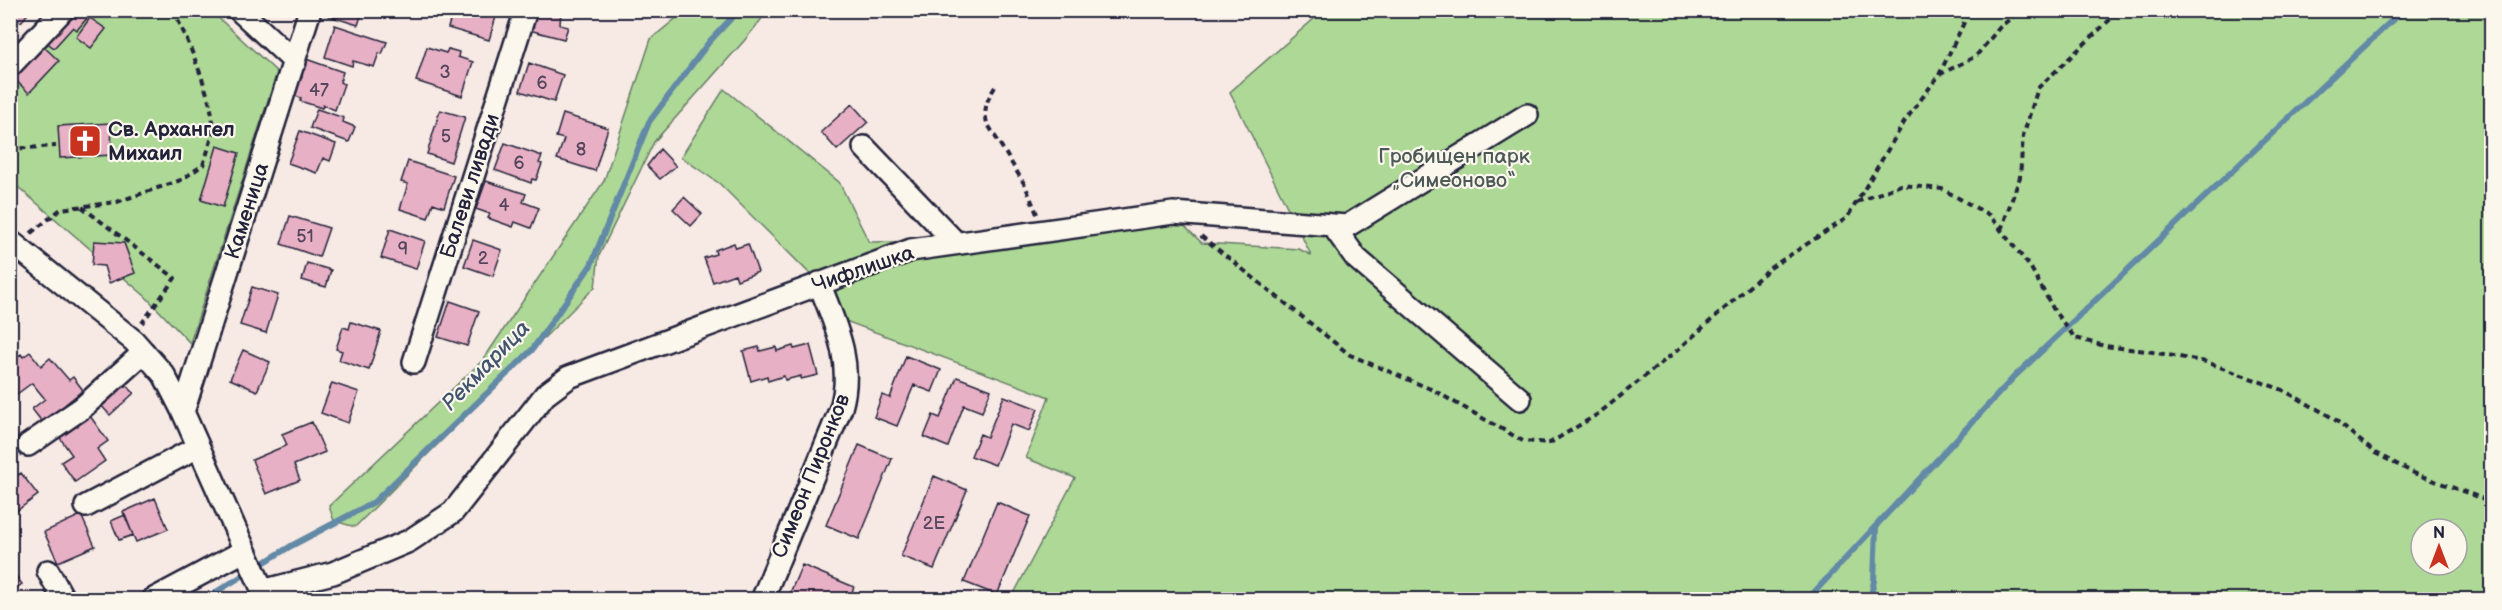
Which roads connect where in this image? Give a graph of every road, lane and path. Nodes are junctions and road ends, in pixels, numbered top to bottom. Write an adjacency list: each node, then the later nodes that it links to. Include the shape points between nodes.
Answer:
1 (63, 10): 10 (street)
2 (173, 10): 18 (path, via 213,116 203,165 162,187 117,202)
3 (239, 10): 9 (street)
4 (310, 10): 9 (street, Каменица)
5 (526, 10): 27 (street, Балеви ливади)
6 (1970, 10): 11 (path)
7 (2021, 10): 11 (path, via 2000,27 1976,56)
8 (2120, 10): 20 (path, via 2038,88 2023,136 2020,177)
9 (295, 62): 29 (street, Каменица)
10 (10, 66)
11 (1939, 75): 17 (path, via 1905,121)
12 (995, 87): 21 (path, via 984,112 987,123 1025,185)
13 (1527, 115): 19 (street, Чифлишка, via 1347,226)
14 (56, 146): 16 (path)
15 (864, 147): 24 (street)
16 (10, 149)
17 (1857, 203): 20 (path, via 1901,185 1942,189 1989,215); 22 (path, via 1847,218 1770,268 1598,414 1550,443 1523,441 1432,390 1350,355)
18 (82, 207): 23 (path, via 61,209); 26 (path, via 175,278)
19 (1333, 226): 21 (street, Чифлишка, via 1173,213); 28 (street, via 1356,258)
20 (2001, 230): 32 (path, via 2031,268 2055,312 2075,338 2206,362 2283,390 2333,418 2375,453 2416,474)
21 (1045, 231): 24 (street, Чифлишка)
22 (1199, 234)
23 (13, 243): 26 (street)
24 (956, 243): 25 (street, Чифлишка, via 911,250)
25 (819, 283): 36 (street, Чифлишка, via 569,377 545,395 453,512 409,541 344,569); 40 (street, Симеон Пиронков, via 845,356 847,388)
26 (137, 345): 29 (street, via 164,375); 30 (street, via 82,408)
27 (414, 362)
28 (1520, 399)
29 (183, 412): 31 (street)
30 (27, 446)
31 (198, 447): 33 (street); 34 (street)
32 (2492, 502)
33 (86, 506)
34 (245, 554): 36 (street); 38 (street)
35 (48, 571): 37 (street)
36 (262, 591): 39 (street)
37 (64, 600)
38 (152, 600)
39 (290, 600)
40 (762, 600)

